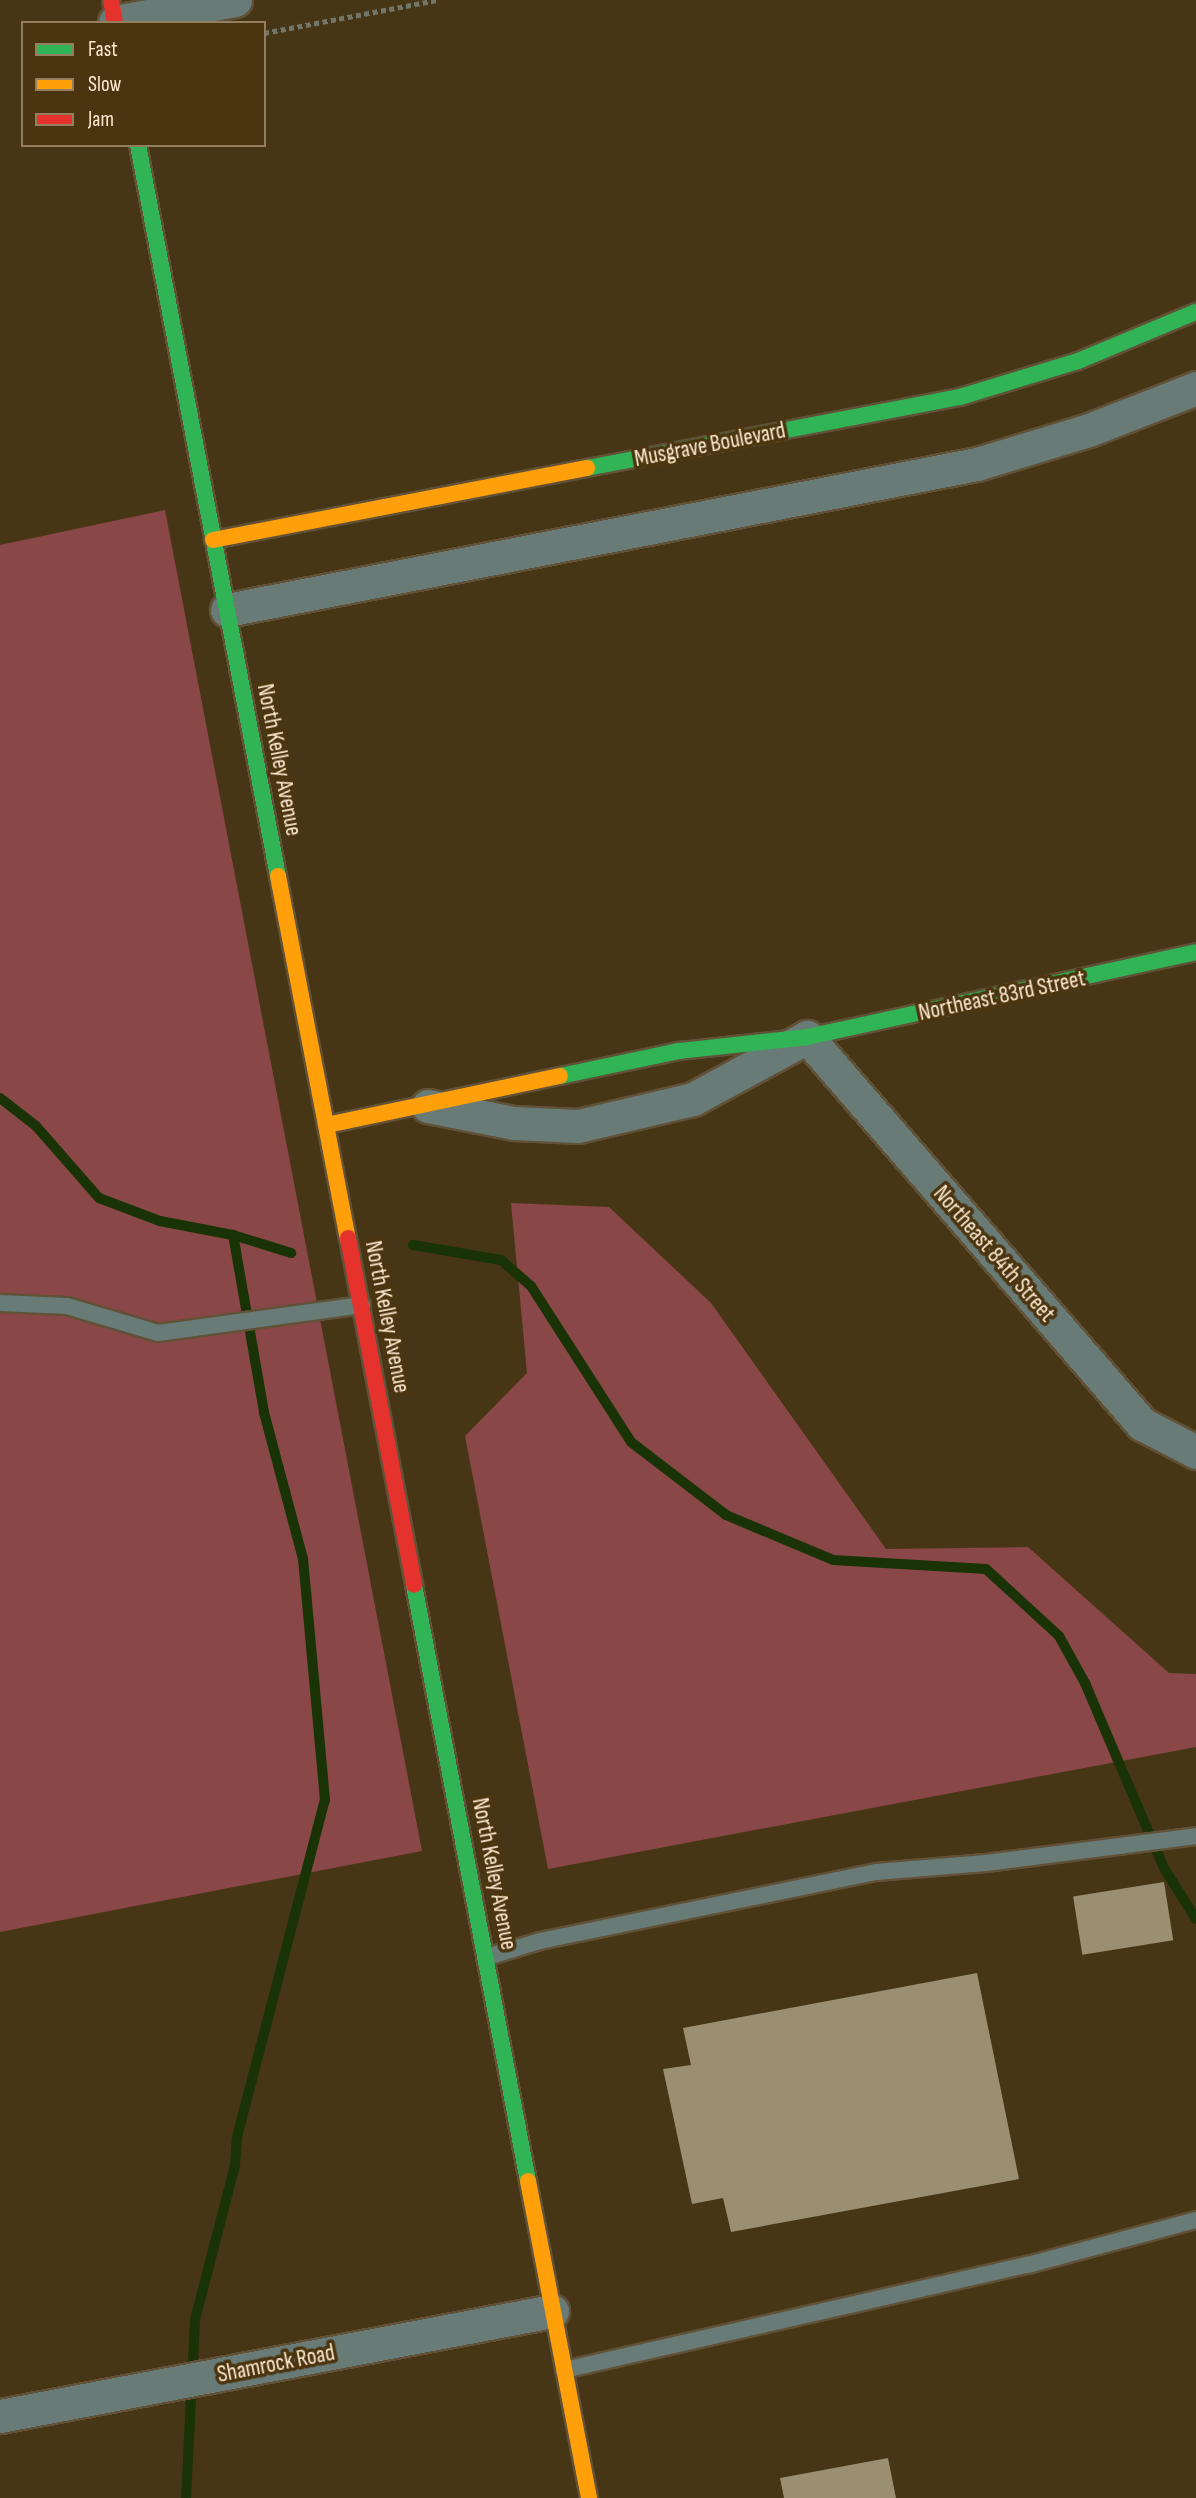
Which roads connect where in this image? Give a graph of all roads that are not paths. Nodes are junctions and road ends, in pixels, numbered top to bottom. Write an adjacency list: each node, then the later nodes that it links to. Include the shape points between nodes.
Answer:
1 (111, 0): 3 (main road)
2 (235, 0): 4 (street)
3 (115, 21)
4 (120, 21)
5 (138, 147): 8 (main road, North Kelley Avenue)
6 (1196, 312): 8 (main road, Musgrave Boulevard, via 1079,361 960,397)
7 (1196, 388): 9 (street, via 1089,430 977,464)
8 (213, 540): 9 (main road, North Kelley Avenue)
9 (227, 610): 13 (main road, North Kelley Avenue)
10 (1196, 952): 11 (main road, Northeast 83rd Street)
11 (807, 1037): 12 (main road, Northeast 83rd Street, via 678,1051); 12 (street, Northeast 83rd Street, via 693,1099 578,1126 514,1123); 16 (street, Northeast 84th Street, via 1142,1424)
12 (425, 1105): 13 (main road, Northeast 83rd Street)
13 (327, 1125): 15 (main road, North Kelley Avenue)
14 (0, 1303): 15 (lane, via 67,1306 158,1333)
15 (362, 1305): 18 (main road, North Kelley Avenue)
16 (1196, 1452)
17 (1196, 1836): 18 (lane, via 986,1863 876,1871 560,1937)
18 (487, 1957): 20 (main road, North Kelley Avenue)
19 (1196, 2220): 21 (lane, via 1028,2265)
20 (552, 2311): 21 (main road, North Kelley Avenue); 22 (street, Shamrock Road)
21 (564, 2370): 23 (main road, North Kelley Avenue)
22 (0, 2416)
23 (589, 2498)

